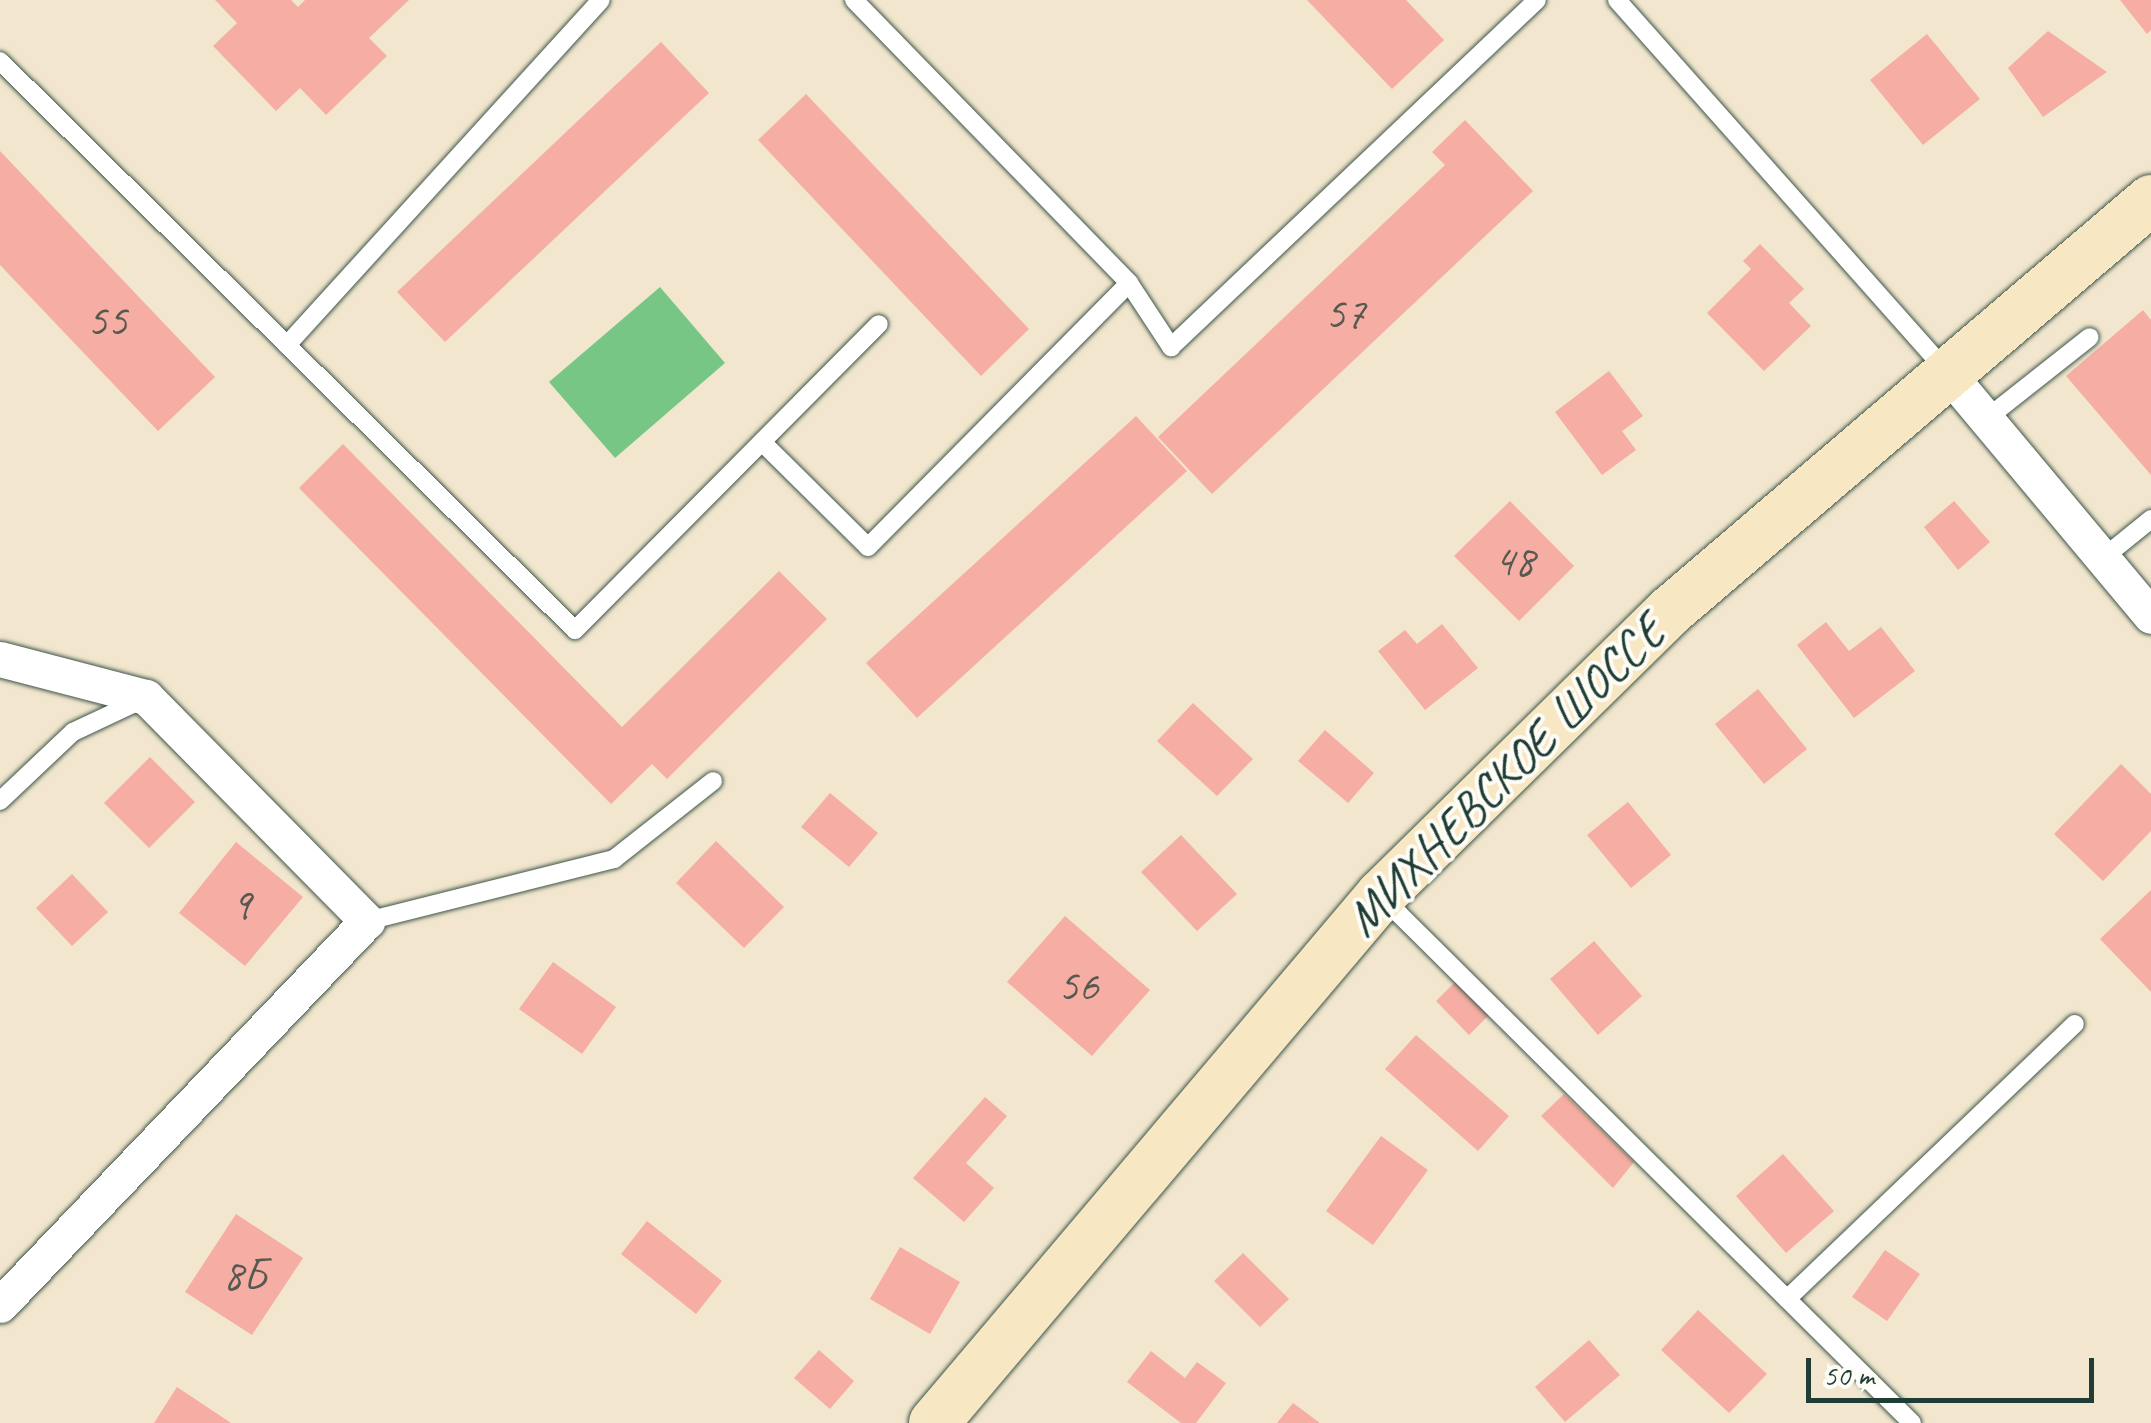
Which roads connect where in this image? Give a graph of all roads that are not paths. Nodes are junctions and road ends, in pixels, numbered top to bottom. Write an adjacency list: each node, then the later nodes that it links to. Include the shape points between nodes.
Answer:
1 (600, 0): 10 (lane)
2 (854, 0): 7 (lane)
3 (1538, 0): 7 (lane, via 1172,347)
4 (1617, 0): 11 (lane)
5 (0, 61): 10 (lane)
6 (2151, 200): 11 (street, МИХНЕВСКОЕ ШОССЕ)
7 (1129, 283): 13 (lane, via 868,547)
8 (880, 324): 13 (lane)
9 (2090, 337): 12 (lane)
10 (288, 346): 13 (lane, via 576,630)
11 (1946, 371): 12 (street); 21 (street, МИХНЕВСКОЕ ШОССЕ, via 1670,610)
12 (1986, 419): 15 (street)
13 (762, 442)
14 (2151, 518): 15 (lane)
15 (2103, 558): 16 (street)
16 (2151, 616)
17 (0, 660): 18 (street)
18 (146, 698): 20 (lane, via 74,732); 22 (street)
19 (713, 781): 22 (lane, via 614,859)
20 (0, 801)
21 (1381, 896): 24 (lane); 26 (street, МИХНЕВСКОЕ ШОССЕ)
22 (367, 921): 25 (street)
23 (2076, 1024): 24 (lane)
24 (1787, 1299): 27 (lane)
25 (0, 1305)
26 (934, 1423)
27 (1912, 1423)

